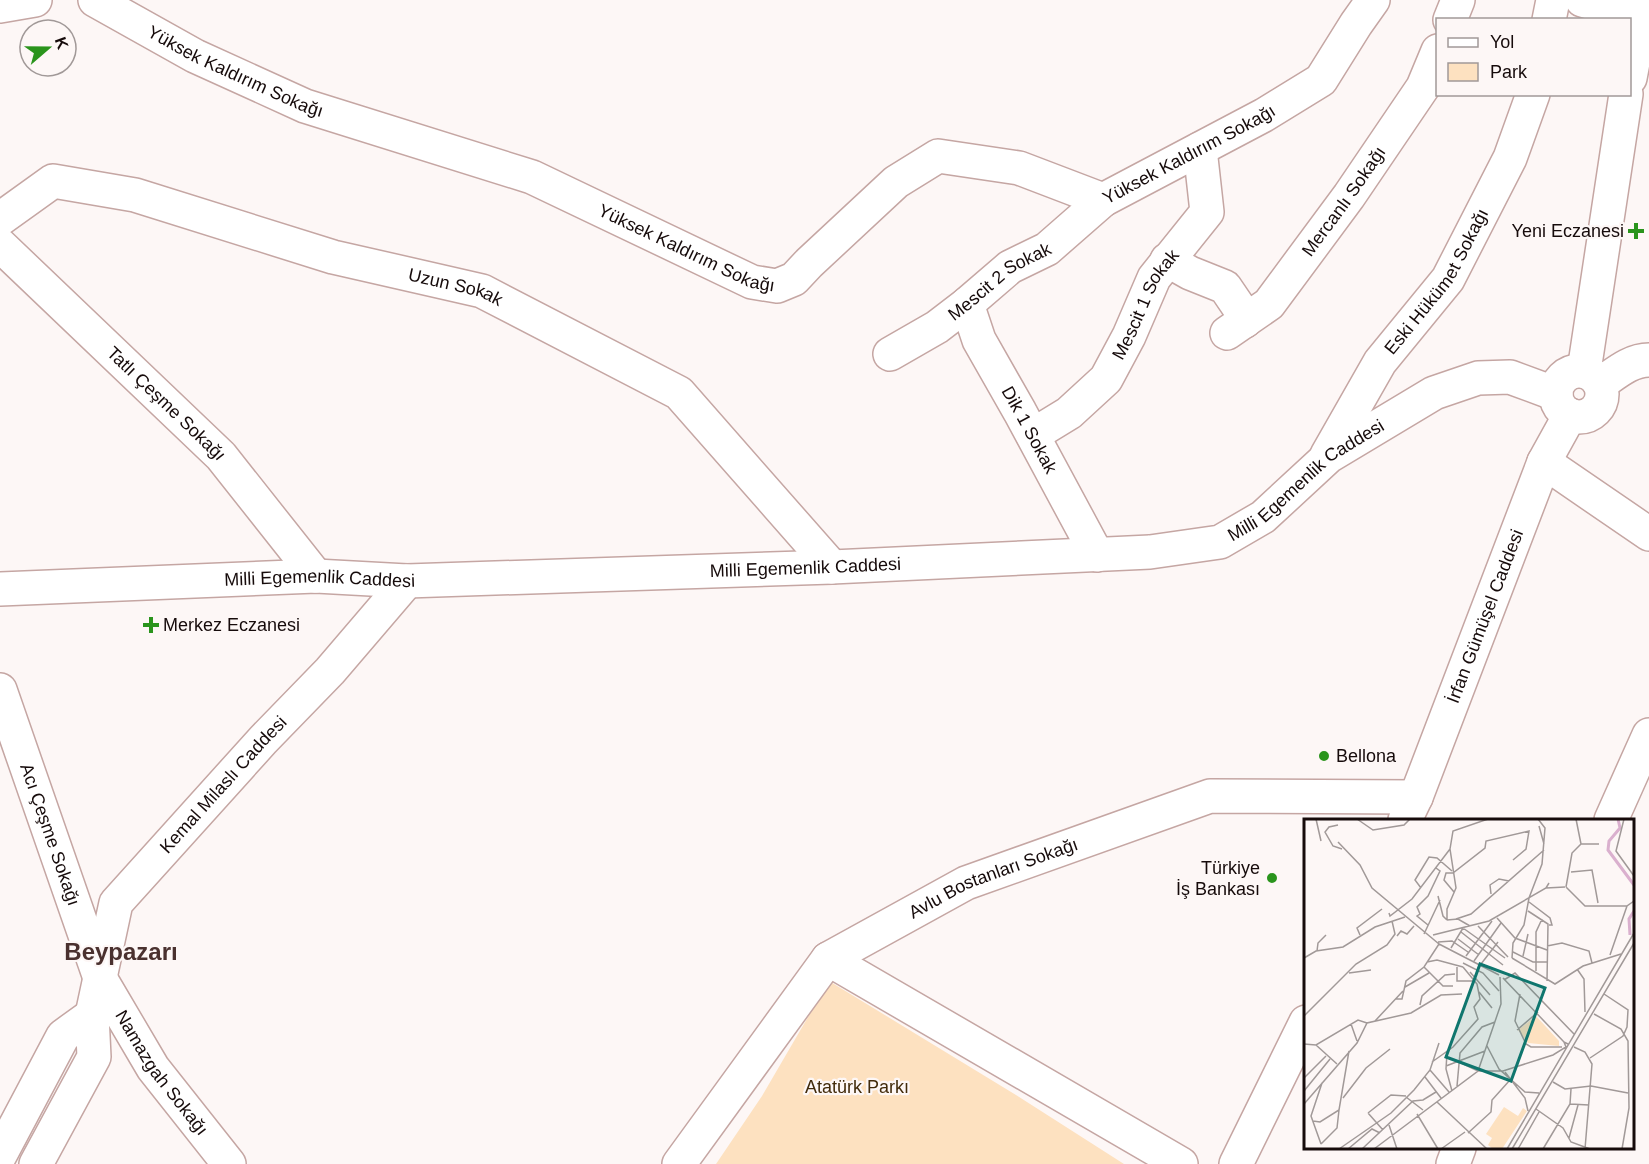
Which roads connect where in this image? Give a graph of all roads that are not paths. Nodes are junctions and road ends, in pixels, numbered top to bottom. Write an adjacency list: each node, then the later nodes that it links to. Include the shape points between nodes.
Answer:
1 (35, 0): 6 (street)
2 (95, 0): 16 (street, Yüksek Kaldırım Sokağı, via 195,56 305,106 532,177 752,282 777,286 794,279 896,182 938,156 1019,168)
3 (1458, 0): 9 (street)
4 (1553, 0): 10 (street)
5 (1582, 0): 8 (street)
6 (0, 6)
7 (1360, 8): 15 (street, Yüksek Kaldırım Sokağı, via 1320,80)
8 (1645, 12): 12 (street)
9 (1451, 18)
10 (1549, 18)
11 (1436, 54): 19 (street, Mercanlı Sokağı, via 1424,87 1269,304 1236,327 1242,312 1225,287)
12 (1631, 70)
13 (1532, 96): 26 (street, Eski Hükümet Sokağı, via 1510,158 1448,279 1380,362)
14 (1633, 109): 23 (street)
15 (1200, 148): 16 (street, Yüksek Kaldırım Sokağı); 19 (street, Mescit 1 Sokak, via 1207,212)
16 (1103, 200): 20 (street, Mescit 2 Sokak, via 1047,249 1010,267)
17 (0, 219): 30 (street, Uzun Sokak, via 53,181 135,195 333,257 482,291 680,393)
18 (0, 245): 31 (street, Tatlı Çeşme Sokağı, via 221,456)
19 (1167, 260): 25 (street, Mescit 1 Sokak, via 1154,278 1106,380 1069,413)
20 (967, 304): 21 (street, Mescit 2 Sokak); 25 (street, Dik 1 Sokak, via 979,340)
21 (890, 354)
22 (1649, 360): 23 (street)
23 (1592, 378): 24 (street, via 1602,393 1595,410 1579,417)
24 (1563, 404): 26 (street, Milli Egemenlik Caddesi, via 1510,377 1478,378 1434,393); 27 (street, İrfan Gümüşel Caddesi)
25 (1033, 435): 29 (street, Dik 1 Sokak)
26 (1324, 460): 29 (street, Milli Egemenlik Caddesi, via 1263,517 1220,542)
27 (1544, 462): 28 (street); 36 (street, İrfan Gümüşel Caddesi)
28 (1649, 534)
29 (1096, 555): 30 (street, Milli Egemenlik Caddesi)
30 (832, 567): 32 (street, Milli Egemenlik Caddesi)
31 (316, 576): 32 (street, Milli Egemenlik Caddesi); 33 (street, Milli Egemenlik Caddesi)
32 (407, 581): 39 (street, Kemal Milaslı Caddesi, via 330,671 116,903)
33 (0, 589)
34 (0, 690): 39 (street, Acı Çeşme Sokağı)
35 (1649, 735): 37 (street)
36 (1410, 809): 38 (street, Avlu Bostanları Sokağı, via 1210,796 966,884)
37 (1611, 819)
38 (828, 959): 46 (street, Avlu Bostanları Sokağı); 47 (street)
39 (100, 978): 40 (street, Kemal Milaslı Caddesi); 45 (street, Namazgah Sokağı, via 153,1068)
40 (93, 1015): 42 (street, via 63,1035); 44 (street, Kemal Milaslı Caddesi, via 94,1057)
41 (1304, 1024): 48 (street)
42 (2, 1147)
43 (1459, 1149): 49 (street)
44 (36, 1164)
45 (229, 1164)
46 (679, 1164)
47 (1181, 1164)
48 (1236, 1164)
49 (1453, 1164)

